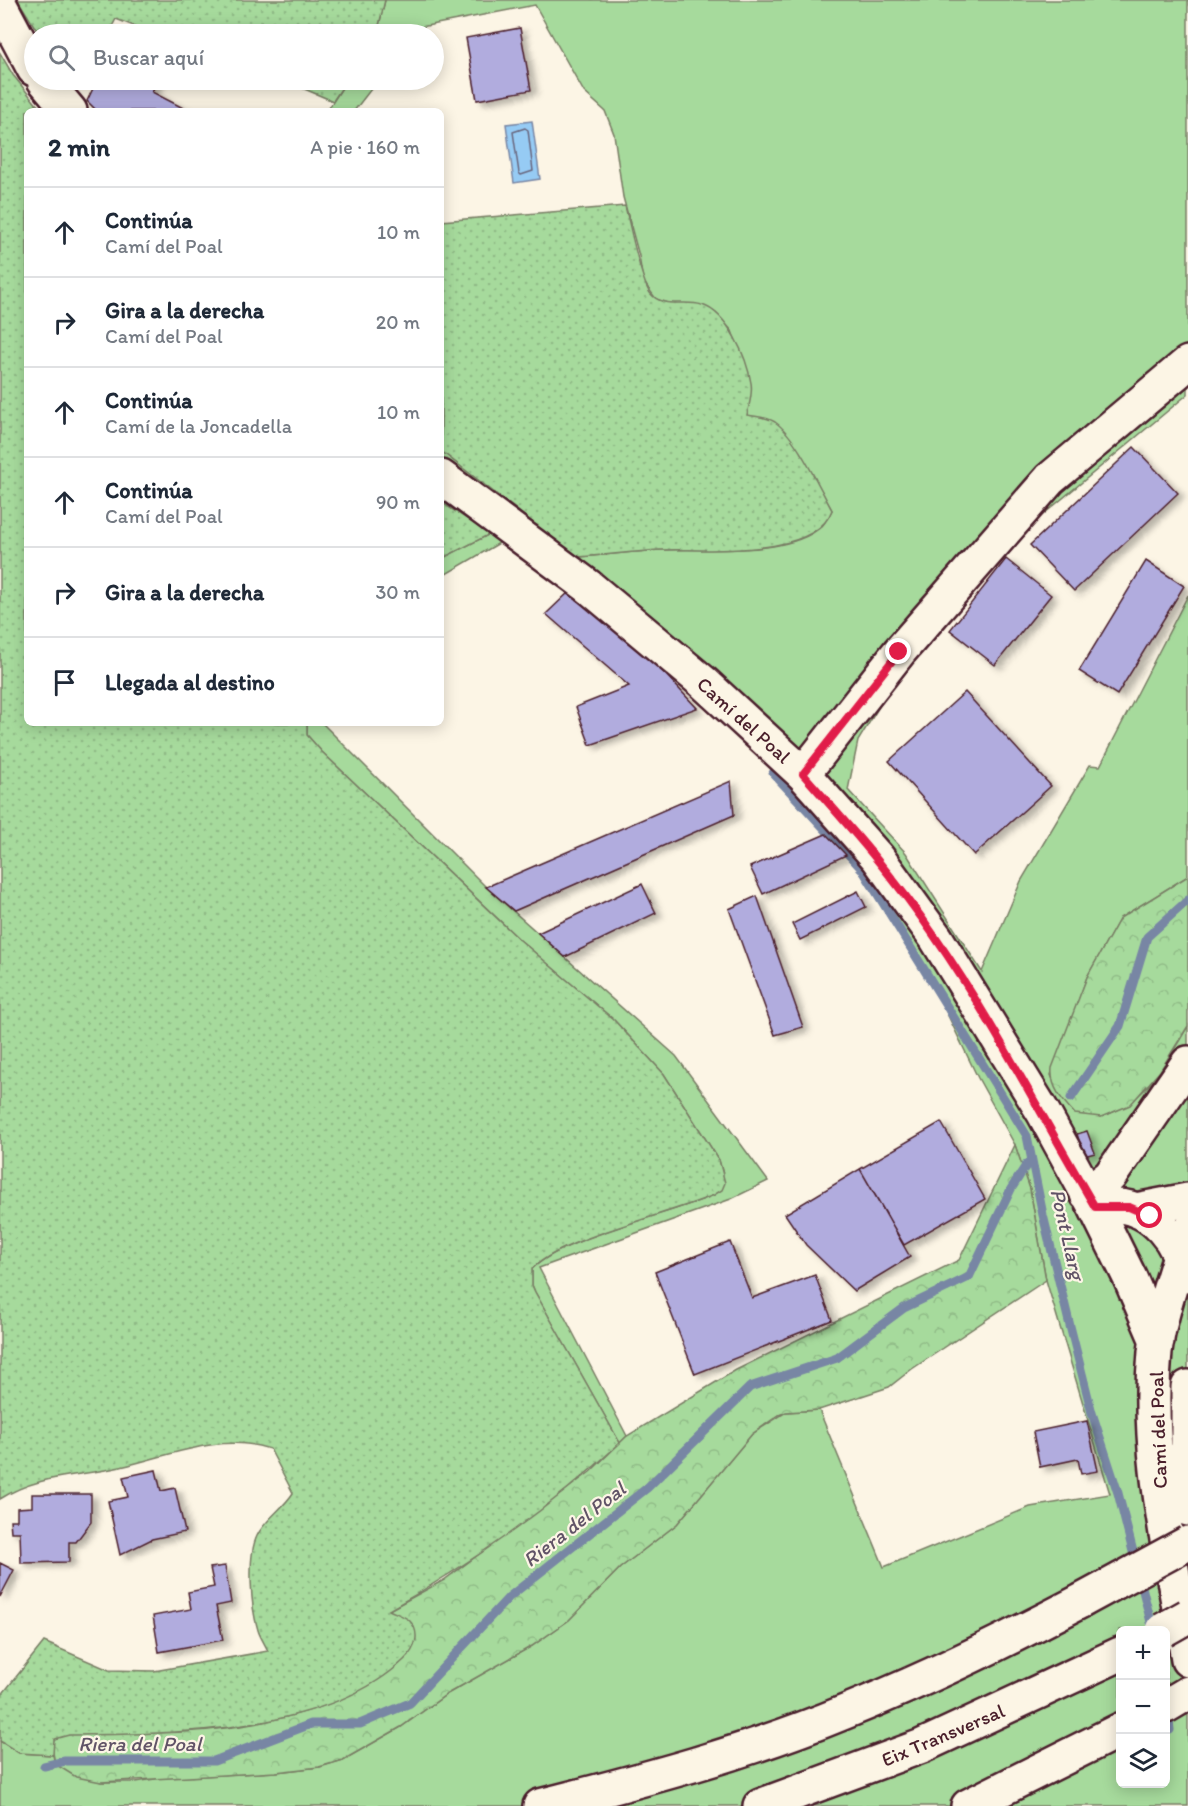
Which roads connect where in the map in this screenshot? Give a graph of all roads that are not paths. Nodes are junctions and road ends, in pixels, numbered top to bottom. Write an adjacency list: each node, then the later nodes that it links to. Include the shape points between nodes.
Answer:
1 (0, 5): 2 (main road)
2 (24, 50)
3 (52, 90): 4 (main road)
4 (67, 108)
5 (1188, 363): 7 (main road, via 1050,479 899,652)
6 (444, 479): 7 (main road, Camí del Poal, via 588,586 703,682)
7 (803, 774): 10 (main road, Camí del Poal, via 878,858 936,938 1043,1112)
8 (1188, 1063): 10 (main road)
9 (1188, 1200): 11 (main road)
10 (1091, 1201): 11 (main road); 13 (main road, Camí del Poal)
11 (1137, 1210): 12 (main road, Camí del Poal)
12 (1184, 1243): 13 (main road, Camí del Poal); 16 (main road, Camí del Poal, via 1185,1286 1174,1351 1169,1429 1173,1479)
13 (1157, 1341): 21 (main road, Camí del Poal, via 1153,1405 1156,1472)
14 (1188, 1387): 15 (main road)
15 (1188, 1487)
16 (1188, 1509)
17 (1188, 1543): 25 (main road, bridge, via 970,1659 844,1713 664,1774)
18 (1188, 1616): 19 (main road, bridge)
19 (1170, 1626)
20 (1113, 1658): 26 (main road, Eix Transversal, via 922,1746)
21 (1188, 1660)
22 (1188, 1694): 23 (main road)
23 (1170, 1704)
24 (1116, 1732): 27 (main road)
25 (540, 1806)
26 (760, 1806)
27 (968, 1806)

